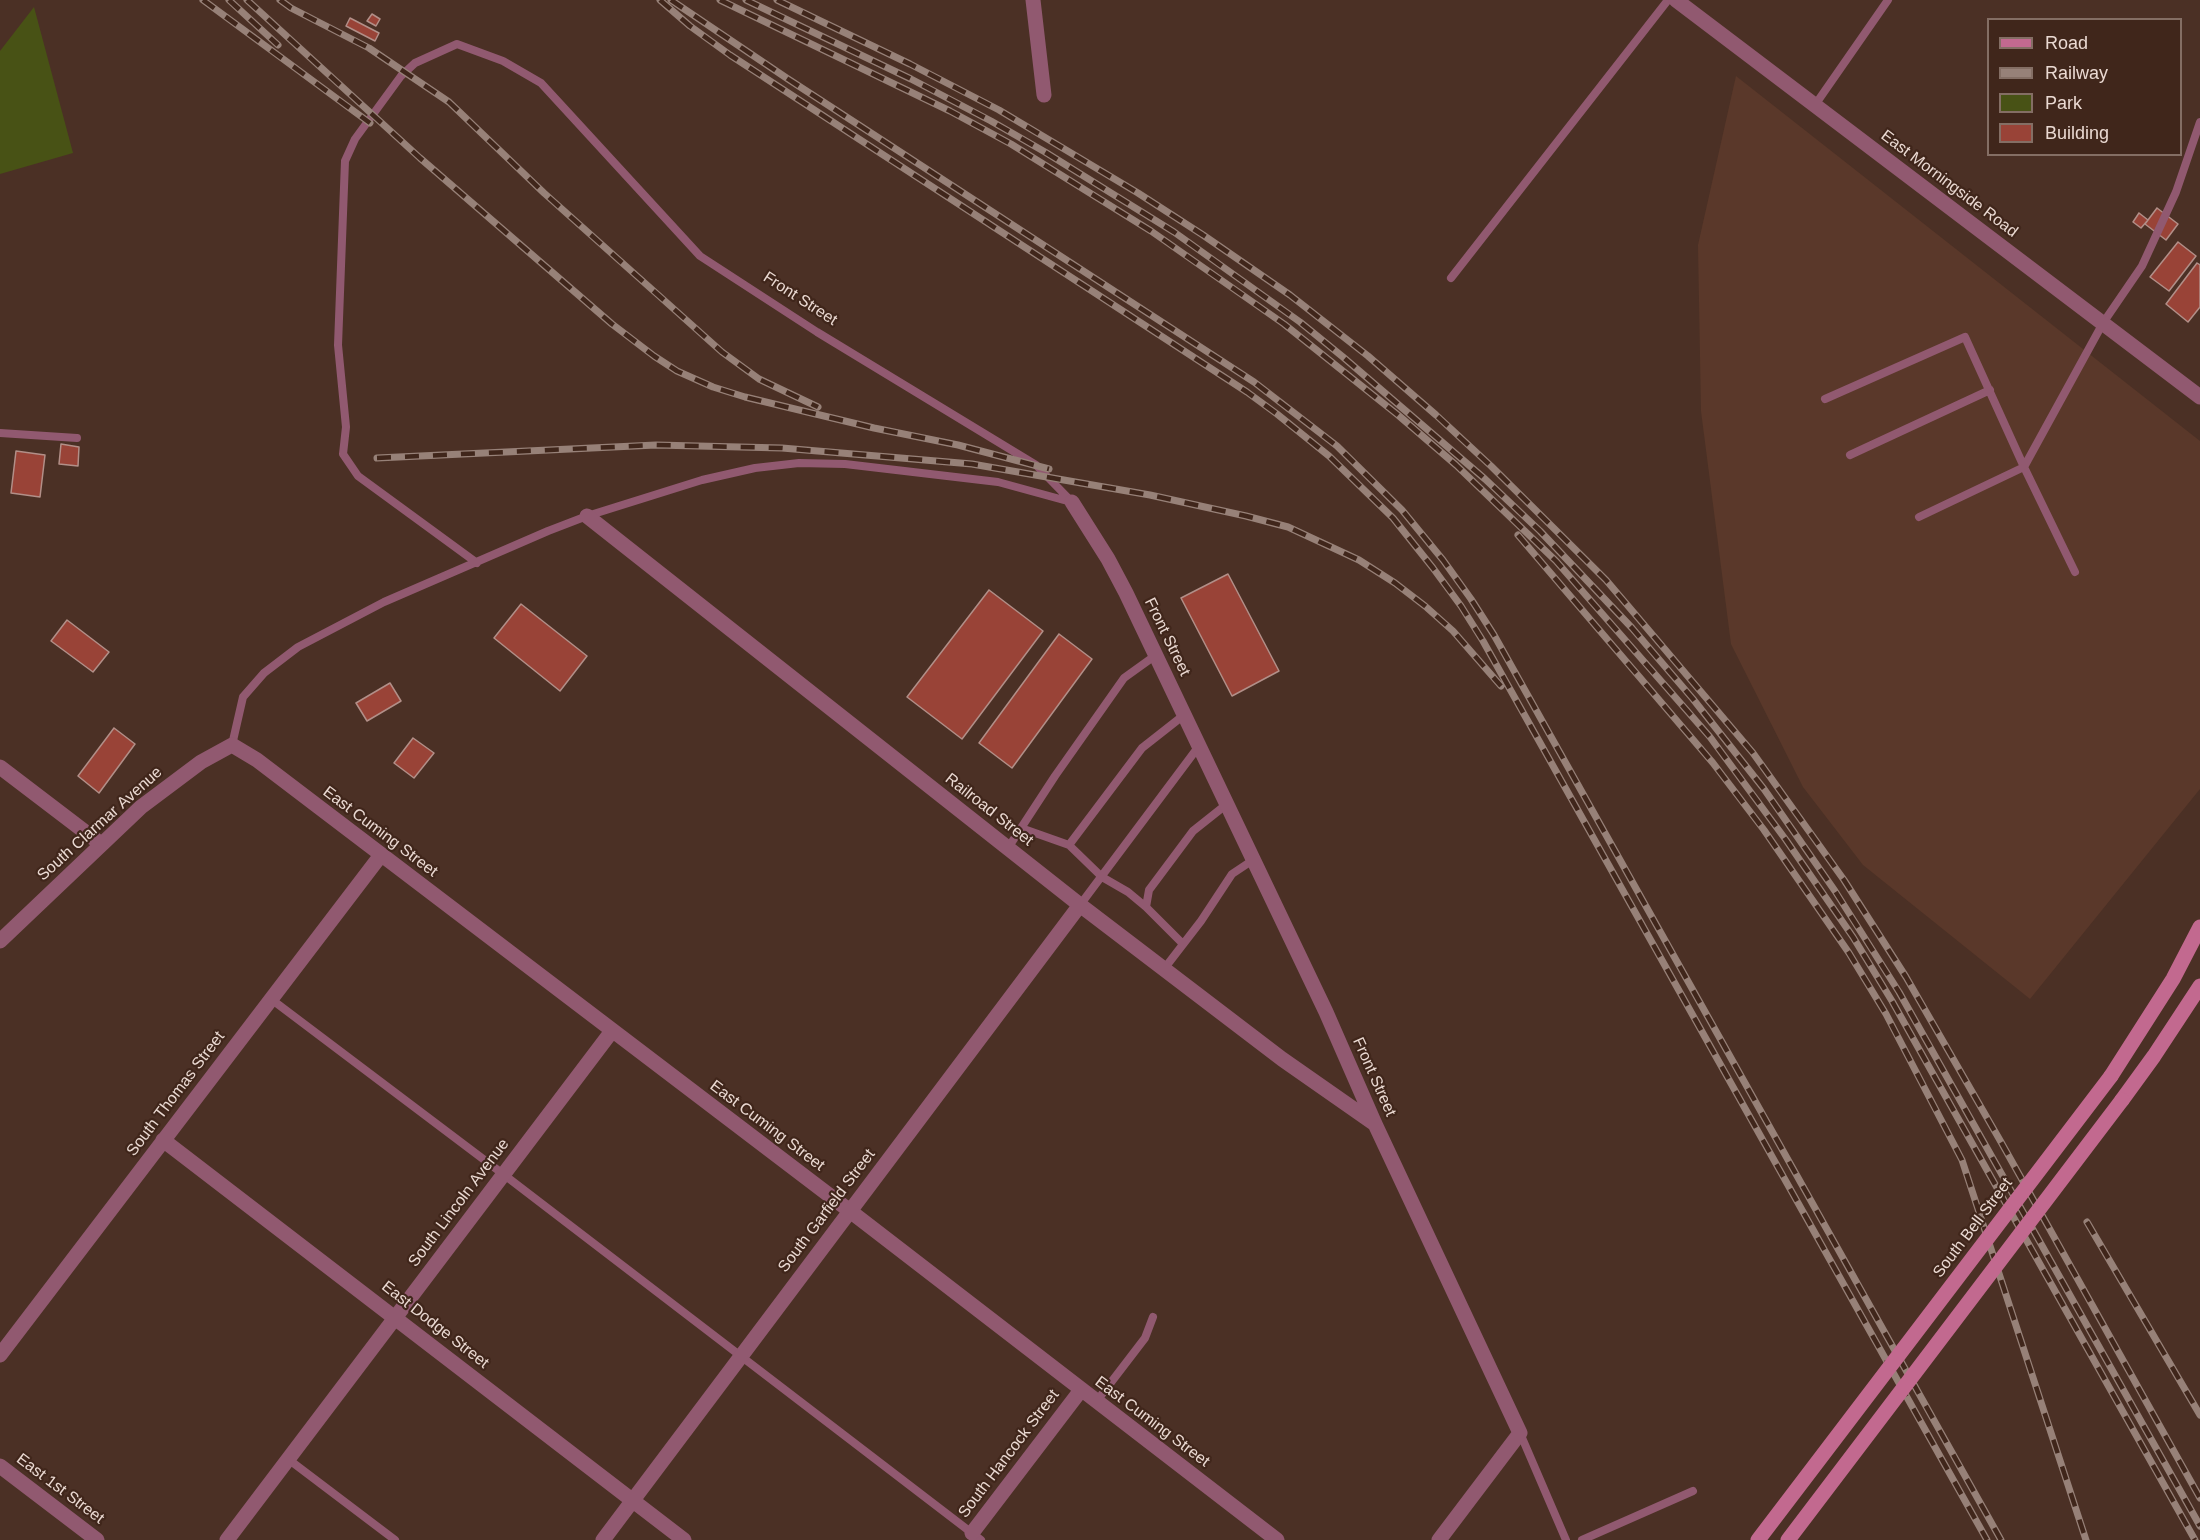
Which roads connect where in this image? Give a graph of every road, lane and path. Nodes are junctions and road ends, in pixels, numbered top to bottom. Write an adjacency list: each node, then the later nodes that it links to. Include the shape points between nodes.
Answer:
1 (1033, 0): 5 (street)
2 (1668, 0): 8 (lane)
3 (1676, 0): 6 (street, East Morningside Road)
4 (1888, 0): 6 (lane)
5 (1044, 95)
6 (1815, 105): 9 (street, East Morningside Road)
7 (2200, 122): 9 (lane, via 2176,192 2146,259)
8 (1451, 278)
9 (2103, 323): 11 (street, East Morningside Road); 16 (lane)
10 (1990, 390): 12 (lane, via 1965,337); 15 (lane); 16 (lane)
11 (2200, 397)
12 (1825, 399)
13 (0, 433): 14 (lane)
14 (77, 438)
15 (1850, 455)
16 (2024, 467): 19 (lane); 21 (lane)
17 (1072, 502): 18 (lane, via 998,482 845,464 799,463 702,480); 20 (lane, Front Street, via 1036,465 700,256 541,83 503,61 456,44 415,63 401,76 355,139 345,161 339,345 346,427 343,454 358,476); 22 (street, Front Street, via 1108,559)
18 (587, 516): 20 (lane); 31 (street, Railroad Street)
19 (1919, 517)
20 (477, 563): 24 (lane, via 384,602 298,647 264,673 243,698)
21 (2075, 572)
22 (1156, 655): 23 (street, Front Street); 28 (lane, via 1124,678)
23 (1184, 715): 25 (street, Front Street); 30 (lane, via 1142,748)
24 (232, 745): 29 (street, South Clarmar Avenue, via 172,782); 32 (street, East Cuming Street)
25 (1199, 746): 27 (street, Front Street); 34 (lane)
26 (0, 766): 29 (street)
27 (1227, 804): 33 (street, Front Street); 36 (lane, via 1192,831 1149,890)
28 (1021, 828): 30 (lane); 31 (lane)
29 (101, 844): 38 (street, South Clarmar Avenue)
30 (1069, 845): 34 (lane)
31 (1008, 848): 35 (street, Railroad Street)
32 (381, 855): 42 (street, South Thomas Street); 43 (street, East Cuming Street)
33 (1253, 860): 39 (lane, via 1232,874); 44 (street, Front Street)
34 (1102, 877): 35 (lane); 36 (lane)
35 (1080, 905): 40 (street, Railroad Street); 47 (street, South Garfield Street)
36 (1146, 907): 39 (lane)
37 (2200, 927): 69 (main road, South Bell Street, bridge, via 2169,987 2111,1076)
38 (0, 941)
39 (1183, 944): 40 (lane)
40 (1164, 969): 44 (street, Railroad Street)
41 (2200, 986): 70 (main road, bridge, via 2122,1100)
42 (271, 999): 45 (street, South Thomas Street); 46 (lane)
43 (612, 1031): 46 (street, South Lincoln Avenue); 47 (street, East Cuming Street)
44 (1375, 1124): 54 (street, Front Street)
45 (163, 1140): 48 (street, East Dodge Street); 50 (street, South Thomas Street)
46 (503, 1174): 48 (street, South Lincoln Avenue); 51 (lane)
47 (849, 1211): 51 (street, South Garfield Street); 52 (street, East Cuming Street)
48 (395, 1317): 55 (street, South Lincoln Avenue); 58 (street, East Dodge Street)
49 (1153, 1317): 53 (lane, via 1145,1338)
50 (0, 1355)
51 (740, 1357): 58 (street, South Garfield Street); 59 (lane)
52 (1081, 1390): 53 (street, East Cuming Street); 59 (street, South Hancock Street)
53 (1096, 1402): 65 (street, East Cuming Street)
54 (1520, 1433): 66 (street); 67 (lane)
55 (288, 1459): 61 (street, South Lincoln Avenue); 62 (lane)
56 (0, 1466): 60 (street, East 1st Street)
57 (1693, 1491): 68 (lane)
58 (633, 1501): 63 (street, South Garfield Street); 64 (street, East Dodge Street)
59 (973, 1538)
60 (97, 1540)
61 (227, 1540)
62 (394, 1540)
63 (603, 1540)
64 (684, 1540)
65 (1277, 1540)
66 (1439, 1540)
67 (1566, 1540)
68 (1582, 1540)
69 (1758, 1540)
70 (1788, 1540)

